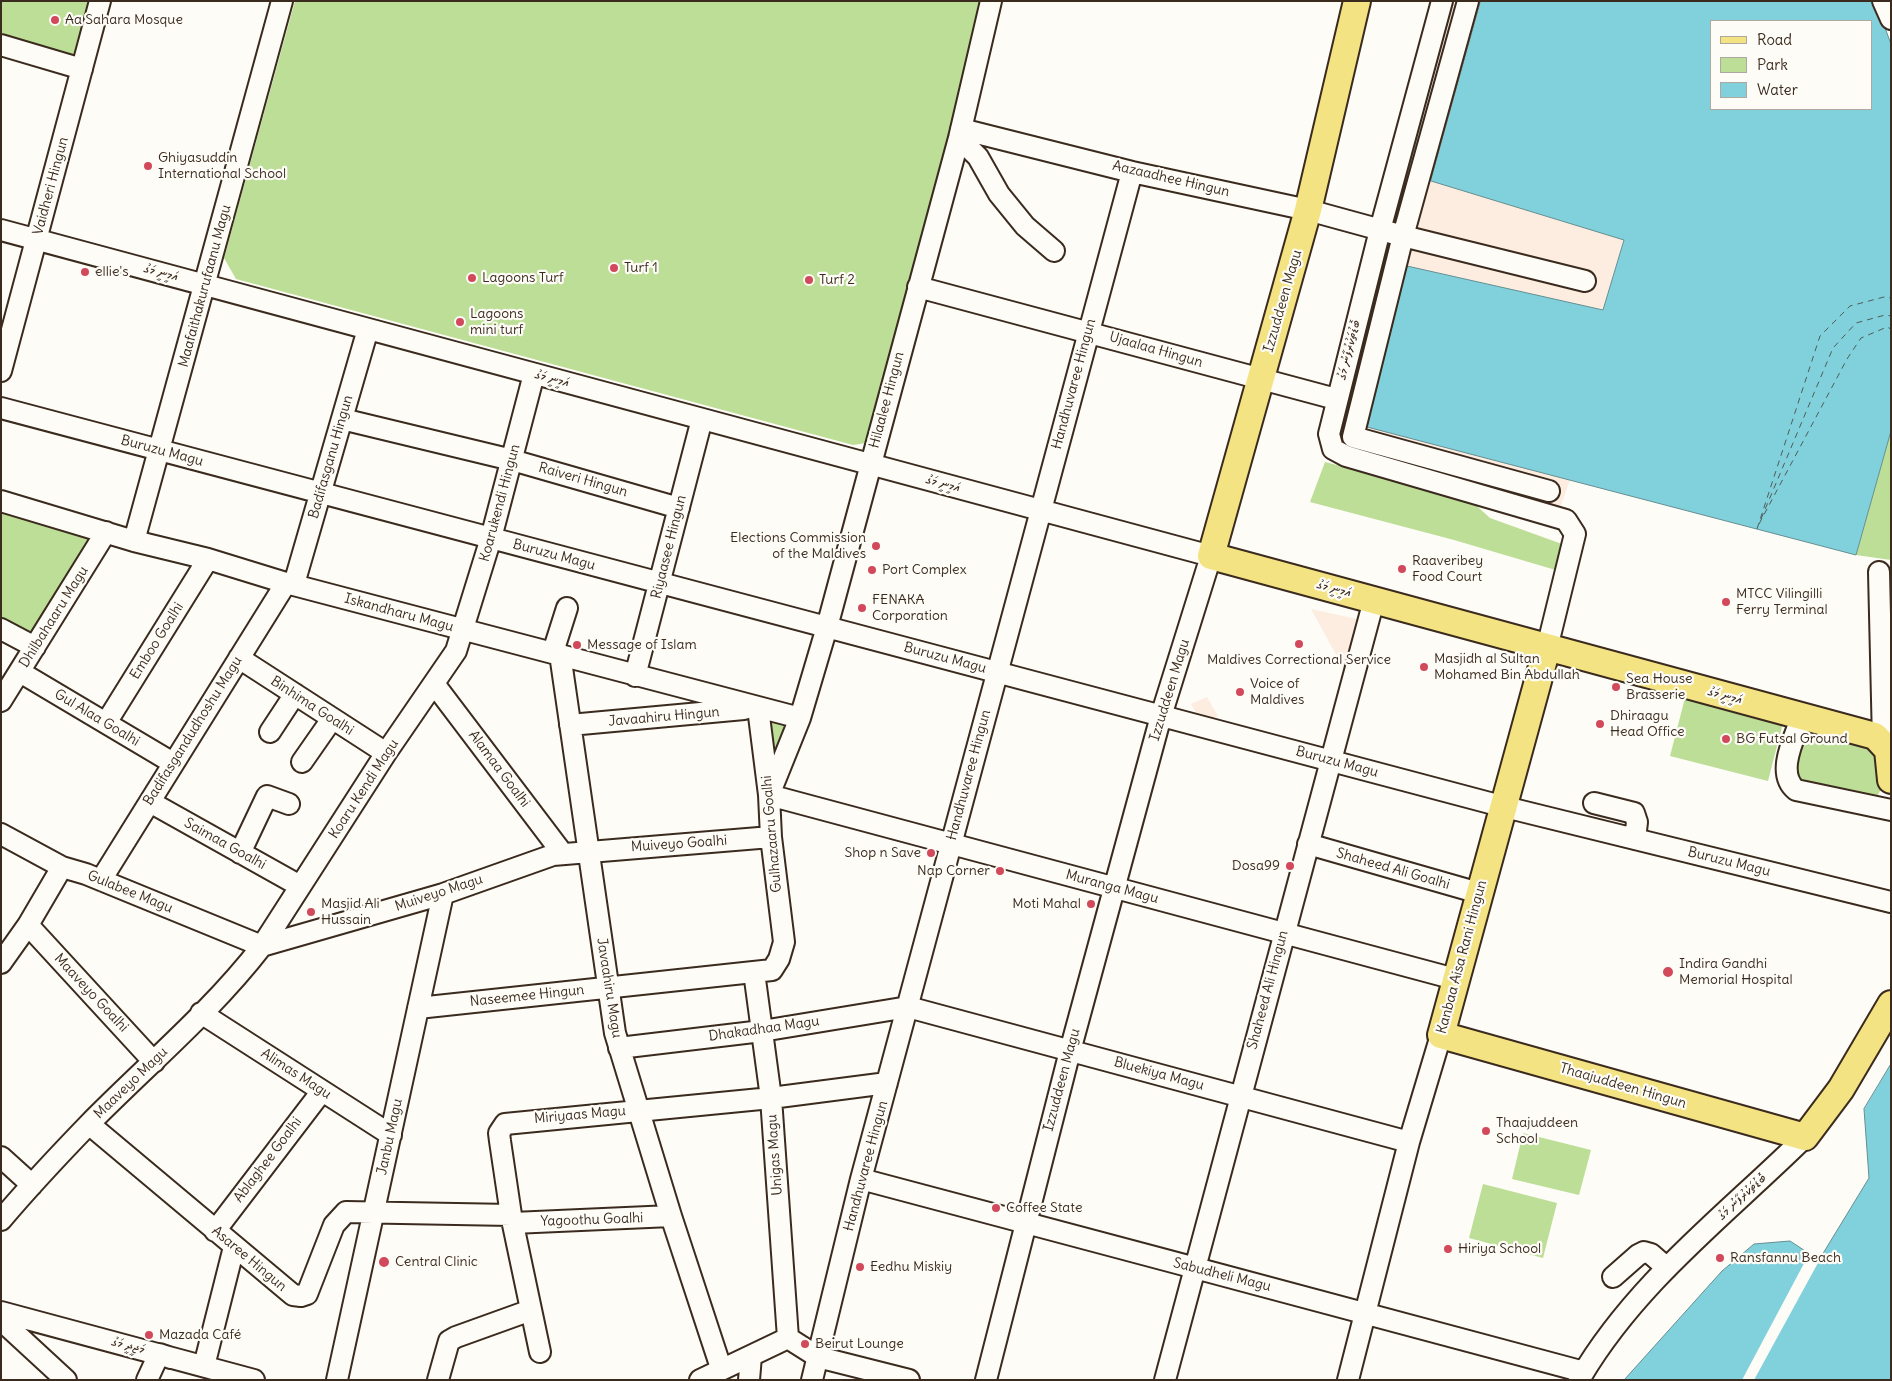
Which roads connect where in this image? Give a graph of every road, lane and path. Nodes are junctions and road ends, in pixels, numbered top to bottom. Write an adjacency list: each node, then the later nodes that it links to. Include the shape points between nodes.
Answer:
1 (100, 1): 10 (street, Vaidheri Hingun)
2 (282, 1): 20 (street, Maafaithakurufaanu Magu)
3 (991, 1): 11 (street, Hilaalee Hingun)
4 (1357, 1): 13 (main road, Izzuddeen Magu)
5 (1442, 1): 15 (street, ބޮޑުތަކުރުފާނު މަގު)
6 (1468, 1): 16 (street)
7 (1883, 1): 8 (street)
8 (1891, 19)
9 (1, 45): 10 (street)
10 (82, 69): 17 (street, Vaidheri Hingun)
11 (960, 134): 12 (street, Aazaadhee Hingun); 18 (street, via 978,157 999,194 1025,226); 21 (street, Hilaalee Hingun)
12 (1132, 172): 13 (street, Aazaadhee Hingun); 23 (street, Handhuvaree Hingun)
13 (1308, 210): 15 (street, Aazaadhee Hingun); 26 (main road, Izzuddeen Magu)
14 (1, 230): 17 (street, އަމީނީ މަގު)
15 (1380, 230): 16 (street, Aazaadhee Hingun); 27 (street, ބޮޑުތަކުރުފާނު މަގު)
16 (1403, 236): 19 (street, Aazaadhee Hingun); 34 (street, via 1353,437)
17 (36, 240): 20 (street, އަމީނީ މަގު); 24 (street, Vaidheri Hingun)
18 (1054, 251)
19 (1585, 281)
20 (205, 285): 22 (street, އަމީނީ މަގު); 31 (street, Maafaithakurufaanu Magu)
21 (918, 287): 23 (street, Ujaalaa Hingun); 33 (street, Hilaalee Hingun)
22 (368, 329): 25 (street, އަމީނީ މަގު); 29 (street, Badifasganu Hingun)
23 (1088, 331): 26 (street, Ujaalaa Hingun); 38 (street, Handhuvaree Hingun)
24 (1, 371)
25 (534, 374): 30 (street, އަމީނީ މަގު); 32 (street, Koarukendi Hingun)
26 (1261, 379): 27 (street, Ujaalaa Hingun); 43 (main road, Izzuddeen Magu)
27 (1336, 399): 40 (street, ބޮޑުތަކުރުފާނު މަގު, via 1329,434 1334,448 1346,456 1549,514 1566,520)
28 (1, 408): 31 (street, Buruzu Magu)
29 (342, 419): 32 (street, Raiveri Hingun); 35 (street, Badifasganu Hingun)
30 (702, 419): 33 (street, އަމީނީ މަގު); 37 (street, Riyaasee Hingun)
31 (160, 450): 35 (street, Buruzu Magu); 42 (street, Maafaithakurufaanu Magu)
32 (512, 460): 37 (street, Raiveri Hingun); 41 (street, Koarukendi Hingun)
33 (870, 464): 38 (street, އަމީނީ މަގު); 50 (street, Hilaalee Hingun)
34 (1549, 491)
35 (322, 493): 41 (street, Buruzu Magu); 46 (street, Badifasganu Hingun)
36 (1, 501): 39 (street, Iskandharu Magu)
37 (678, 508): 47 (street, Riyaasee Hingun)
38 (1040, 510): 43 (street, އަމީނީ މަގު); 58 (street, Handhuvaree Hingun)
39 (106, 532): 42 (street, Iskandharu Magu); 53 (street, Dhilbahaaru Magu)
40 (1575, 534): 54 (street, Kanbaa Aisa Rani Hingun)
41 (491, 538): 47 (street, Buruzu Magu); 52 (street, Koarukendi Hingun)
42 (134, 541): 44 (street, Iskandharu Magu)
43 (1211, 556): 48 (main road, އަމީނީ މަގު); 64 (street, Izzuddeen Magu)
44 (208, 559): 46 (street, Iskandharu Magu); 68 (street, Emboo Goalhi)
45 (1879, 572): 71 (street)
46 (290, 583): 52 (street, Iskandharu Magu); 56 (street, Badifasgandudhoshu Magu)
47 (661, 583): 50 (street, Buruzu Magu); 59 (street, Riyaasee Hingun)
48 (1374, 600): 54 (main road, އަމީނީ މަގު); 73 (street, Shaheed Ali Hingun)
49 (567, 608): 55 (street)
50 (826, 627): 58 (street, Buruzu Magu); 66 (street, Hilaalee Hingun)
51 (1, 629): 53 (street)
52 (464, 631): 55 (street, Iskandharu Magu); 60 (street, Koaru Kendi Magu)
53 (35, 647): 57 (street, Dhilbahaaru Magu)
54 (1548, 648): 65 (main road, އަމީނީ މަގު); 81 (main road, Kanbaa Aisa Rani Hingun)
55 (556, 653): 59 (street, Iskandharu Magu); 69 (street, Javaahiru Magu)
56 (239, 658): 61 (street, Binhima Goalhi); 75 (street, Badifasgandudhoshu Magu)
57 (20, 672): 62 (street, Dhilbahaaru Magu); 68 (street, Gul Alaa Goalhi)
58 (996, 672): 64 (street, Buruzu Magu); 86 (street, Handhuvaree Hingun)
59 (635, 676): 63 (street, Iskandharu Magu)
60 (435, 685): 72 (street, Koaru Kendi Magu); 90 (street, Alamaa Goalhi)
61 (295, 694): 67 (street, Binhima Goalhi); 70 (street)
62 (1, 701)
63 (758, 708): 66 (street, Iskandharu Magu); 69 (street, Javaahiru Hingun); 77 (street, Gulhazaaru Goalhi)
64 (1161, 716): 73 (street, Buruzu Magu); 94 (street, Izzuddeen Magu)
65 (1802, 716): 71 (main road, އަމީނީ މަގު, via 1876,736); 82 (street, via 1787,765 1788,783 1796,790)
66 (800, 718): 77 (street, Hilaalee Hingun)
67 (332, 719): 72 (street, Binhima Goalhi); 74 (street)
68 (106, 723): 75 (street, Gul Alaa Goalhi)
69 (570, 726): 88 (street, Javaahiru Magu)
70 (270, 732)
71 (1883, 742): 76 (main road, via 1890,757)
72 (386, 754): 93 (street, Koaru Kendi Magu)
73 (1330, 760): 81 (street, Buruzu Magu); 87 (street, Shaheed Ali Hingun)
74 (302, 762)
75 (174, 763): 78 (street, Badifasgandudhoshu Magu)
76 (1891, 780)
77 (769, 795): 84 (street, Gulhazaaru Goalhi); 86 (street, Muranga Magu)
78 (150, 802): 89 (street, Saimaa Goalhi); 92 (street, Badifasgandudhoshu Magu)
79 (1594, 803): 85 (street, via 1634,813 1637,822)
80 (289, 804): 89 (street, via 267,796)
81 (1505, 807): 85 (street, Buruzu Magu); 95 (main road, Kanbaa Aisa Rani Hingun)
82 (1891, 810)
83 (1, 834): 91 (street, Gulabee Magu)
84 (770, 837): 88 (street, Muiveyo Goalhi); 101 (street, Gulhazaaru Goalhi, via 784,942)
85 (1635, 839): 97 (street, Buruzu Magu)
86 (951, 844): 94 (street, Muranga Magu); 107 (street, Handhuvaree Hingun)
87 (1308, 844): 95 (street, Shaheed Ali Goalhi); 99 (street, Shaheed Ali Hingun)
88 (588, 850): 90 (street, Muiveyo Magu); 105 (street, Javaahiru Magu)
89 (240, 853): 93 (street, Saimaa Goalhi)
90 (563, 854): 96 (street, Muiveyo Magu)
91 (62, 867): 92 (street, Gulabee Magu); 98 (street)
92 (101, 880): 100 (street, Gulabee Magu)
93 (300, 886): 100 (street, Koaru Kendi Magu)
94 (1116, 888): 99 (street, Muranga Magu); 113 (street, Izzuddeen Magu)
95 (1479, 893): 104 (main road, Kanbaa Aisa Rani Hingun)
96 (443, 894): 100 (street, Muiveyo Magu); 108 (street, Janbu Magu)
97 (1891, 902)
98 (28, 925): 102 (street); 114 (street, Maaveyo Goalhi)
99 (1284, 933): 104 (street, Muranga Magu); 117 (street, Shaheed Ali Hingun)
100 (262, 946): 109 (street, Maaveyo Magu)
101 (779, 959): 103 (street, Naseemee Hingun, via 772,970)
102 (1, 962)
103 (754, 972): 105 (street, Naseemee Hingun); 110 (street, Unigas Magu)
104 (1455, 979): 111 (main road, Kanbaa Aisa Rani Hingun)
105 (608, 987): 108 (street, Naseemee Hingun); 112 (street, Javaahiru Magu)
106 (1891, 1004): 122 (main road, ބޮޑުތަކުރުފާނު މަގު, via 1841,1089)
107 (908, 1007): 110 (street, Dhakadhaa Magu); 113 (street, Bluekiya Magu); 115 (street, Handhuvaree Hingun)
108 (418, 1008): 121 (street, Janbu Magu)
109 (201, 1013): 114 (street, Maaveyo Magu); 116 (street, Alimas Magu)
110 (762, 1031): 112 (street, Dhakadhaa Magu); 118 (street, Unigas Magu)
111 (1441, 1035): 122 (main road, Thaajuddeen Hingun); 123 (street, Kanbaa Aisa Rani Hingun)
112 (619, 1048): 119 (street, Javaahiru Magu)
113 (1070, 1050): 117 (street, Bluekiya Magu); 131 (street, Izzuddeen Magu)
114 (154, 1062): 120 (street, Maaveyo Magu)
115 (888, 1084): 118 (street, Miriyaas Magu); 125 (street, Handhuvaree Hingun)
116 (322, 1091): 121 (street, Alimas Magu); 132 (street, Ablaghee Goalhi)
117 (1239, 1096): 123 (street, Bluekiya Magu); 134 (street, Shaheed Ali Hingun)
118 (771, 1098): 119 (street, Miriyaas Magu); 141 (street, Unigas Magu)
119 (638, 1110): 128 (street, Javaahiru Magu); 129 (street, Miriyaas Magu, via 505,1124 499,1134)
120 (89, 1124): 126 (street, Maaveyo Magu); 132 (street, Asaree Hingun)
121 (391, 1135): 127 (street, Janbu Magu)
122 (1805, 1137): 135 (street, ބޮޑުތަކުރުފާނު މަގު)
123 (1409, 1142): 138 (street, Kanbaa Aisa Rani Hingun)
124 (1, 1157): 126 (street)
125 (861, 1179): 131 (street, Sabudheli Magu); 145 (street, Handhuvaree Hingun)
126 (32, 1185): 130 (street, Maaveyo Magu)
127 (374, 1212): 129 (street, Asaree Hingun); 133 (street, Asaree Hingun, via 346,1212 340,1216 334,1224 311,1288 301,1296 286,1290); 153 (street, Janbu Magu)
128 (671, 1216): 129 (street, Yagoothu Goalhi); 147 (street, Javaahiru Magu)
129 (512, 1219): 137 (street, Miriyaas Magu)
130 (1, 1220)
131 (1027, 1224): 134 (street, Sabudheli Magu); 159 (street, Izzuddeen Magu)
132 (215, 1230): 133 (street, Asaree Hingun)
133 (234, 1247): 146 (street)
134 (1193, 1268): 138 (street, Sabudheli Magu); 160 (street, Shaheed Ali Hingun)
135 (1667, 1268): 136 (street, via 1644,1252); 149 (street, ބޮޑުތަކުރުފާނު މަގު, via 1622,1319)
136 (1613, 1277)
137 (531, 1310): 142 (street, Miriyaas Magu); 154 (street, via 450,1341)
138 (1366, 1311): 149 (street, Sabudheli Magu); 161 (street, Kanbaa Aisa Rani Hingun)
139 (1, 1312): 143 (street, މަޖީދީ މަގު)
140 (1, 1320): 148 (street)
141 (788, 1338): 144 (street); 145 (street)
142 (540, 1352)
143 (159, 1354): 146 (street, މަޖީދީ މަގު); 150 (street); 151 (street)
144 (751, 1356): 147 (street); 156 (street)
145 (818, 1357): 157 (street, Handhuvaree Hingun); 158 (street)
146 (204, 1366): 152 (street, މަޖީދީ މަގު)
147 (722, 1368): 155 (street)
148 (57, 1376)
149 (1581, 1376)
150 (147, 1380)
151 (243, 1380)
152 (254, 1380)
153 (337, 1380)
154 (438, 1380)
155 (700, 1380)
156 (749, 1380)
157 (812, 1380)
158 (909, 1380)
159 (986, 1380)
160 (1165, 1380)
161 (1348, 1380)

